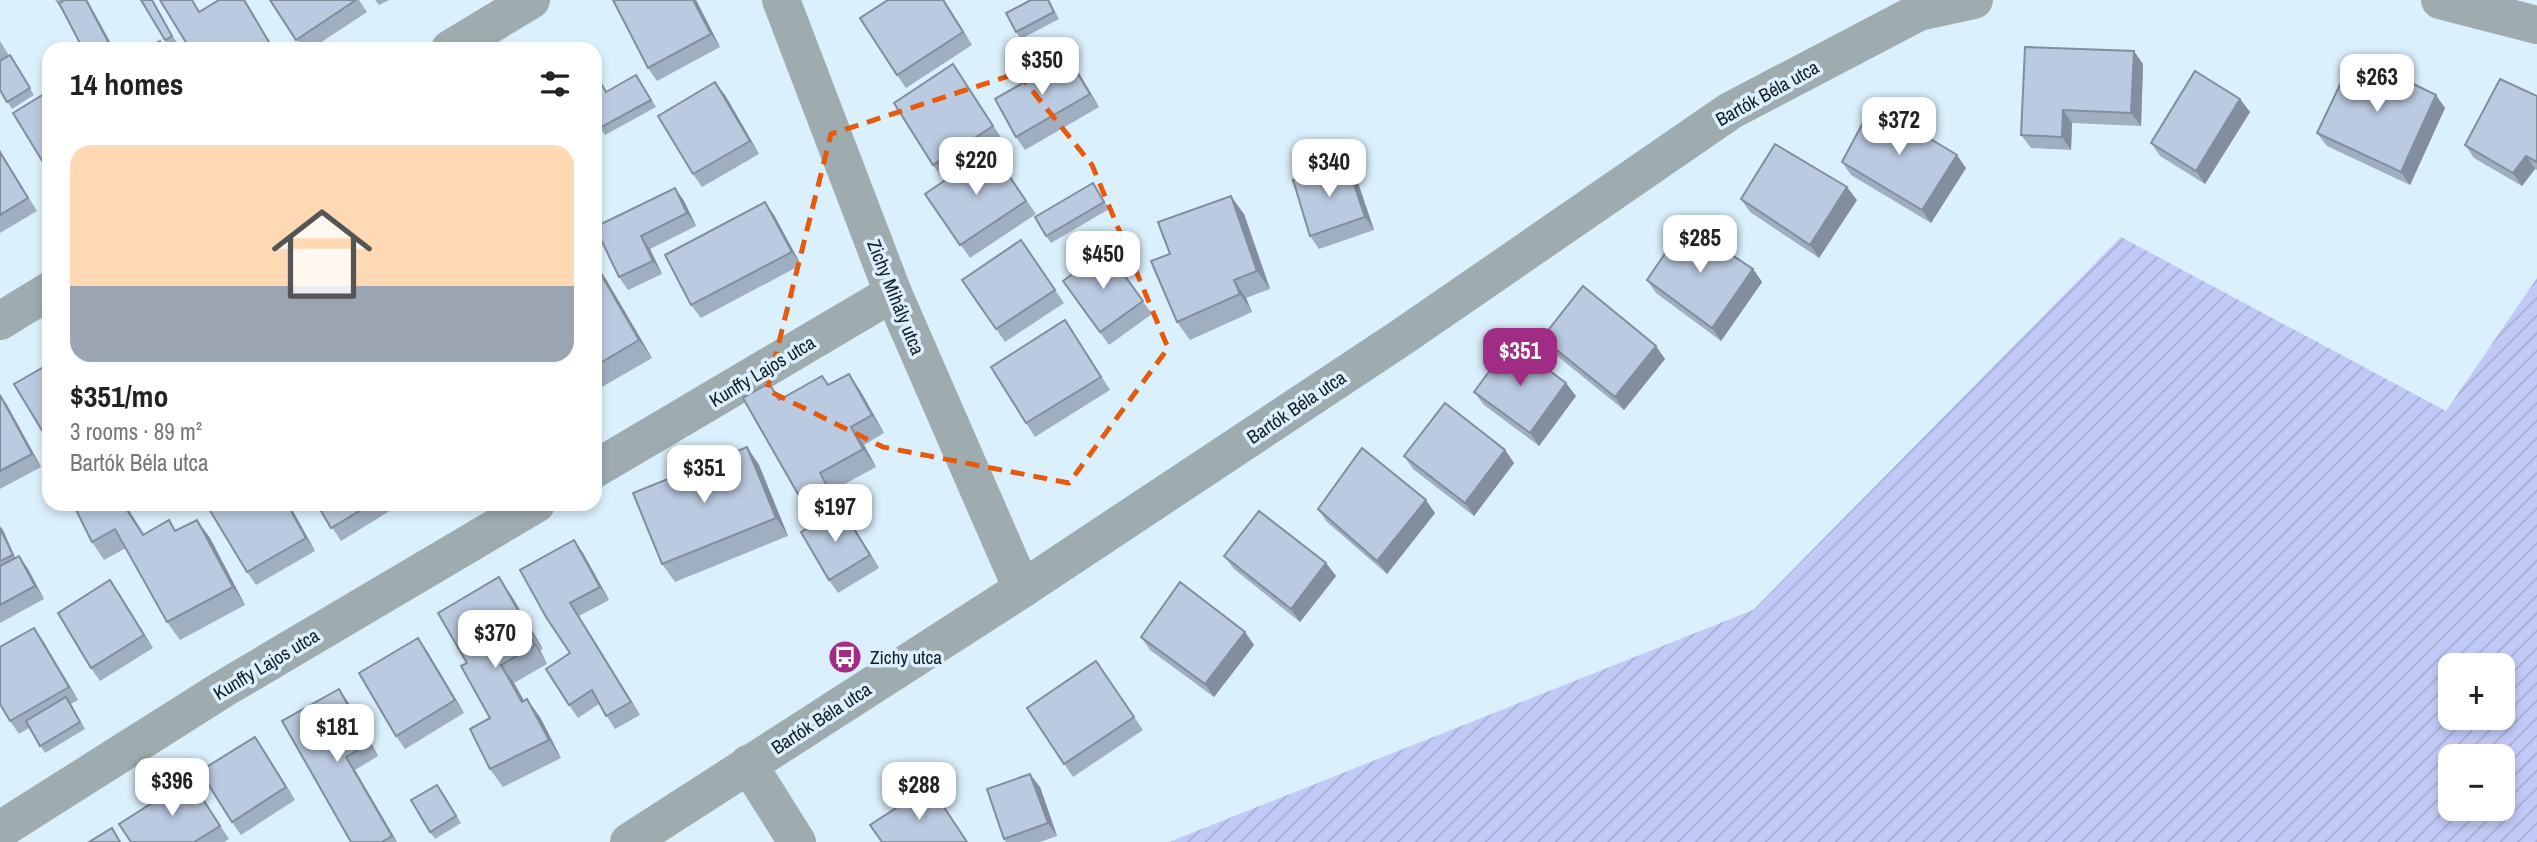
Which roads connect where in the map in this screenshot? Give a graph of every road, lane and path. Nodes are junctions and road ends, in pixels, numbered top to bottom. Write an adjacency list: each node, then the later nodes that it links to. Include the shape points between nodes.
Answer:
1 (531, 0): 6 (street)
2 (781, 0): 7 (street, Zichy Mihály utca)
3 (1974, 0): 12 (street, Bartók Béla utca, via 1919,12 1730,111 1402,337)
4 (2440, 0): 5 (street)
5 (2537, 25)
6 (462, 42)
7 (893, 293): 10 (street, Kunffy Lajos utca); 12 (street, Zichy Mihály utca)
8 (42, 295): 9 (street)
9 (0, 321)
10 (602, 465)
11 (524, 511): 14 (street, Kunffy Lajos utca, via 223,689)
12 (1022, 589): 13 (street, Bartók Béla utca)
13 (748, 764): 15 (street); 16 (street, Bartók Béla utca)
14 (0, 830)
15 (782, 837)
16 (629, 842)

